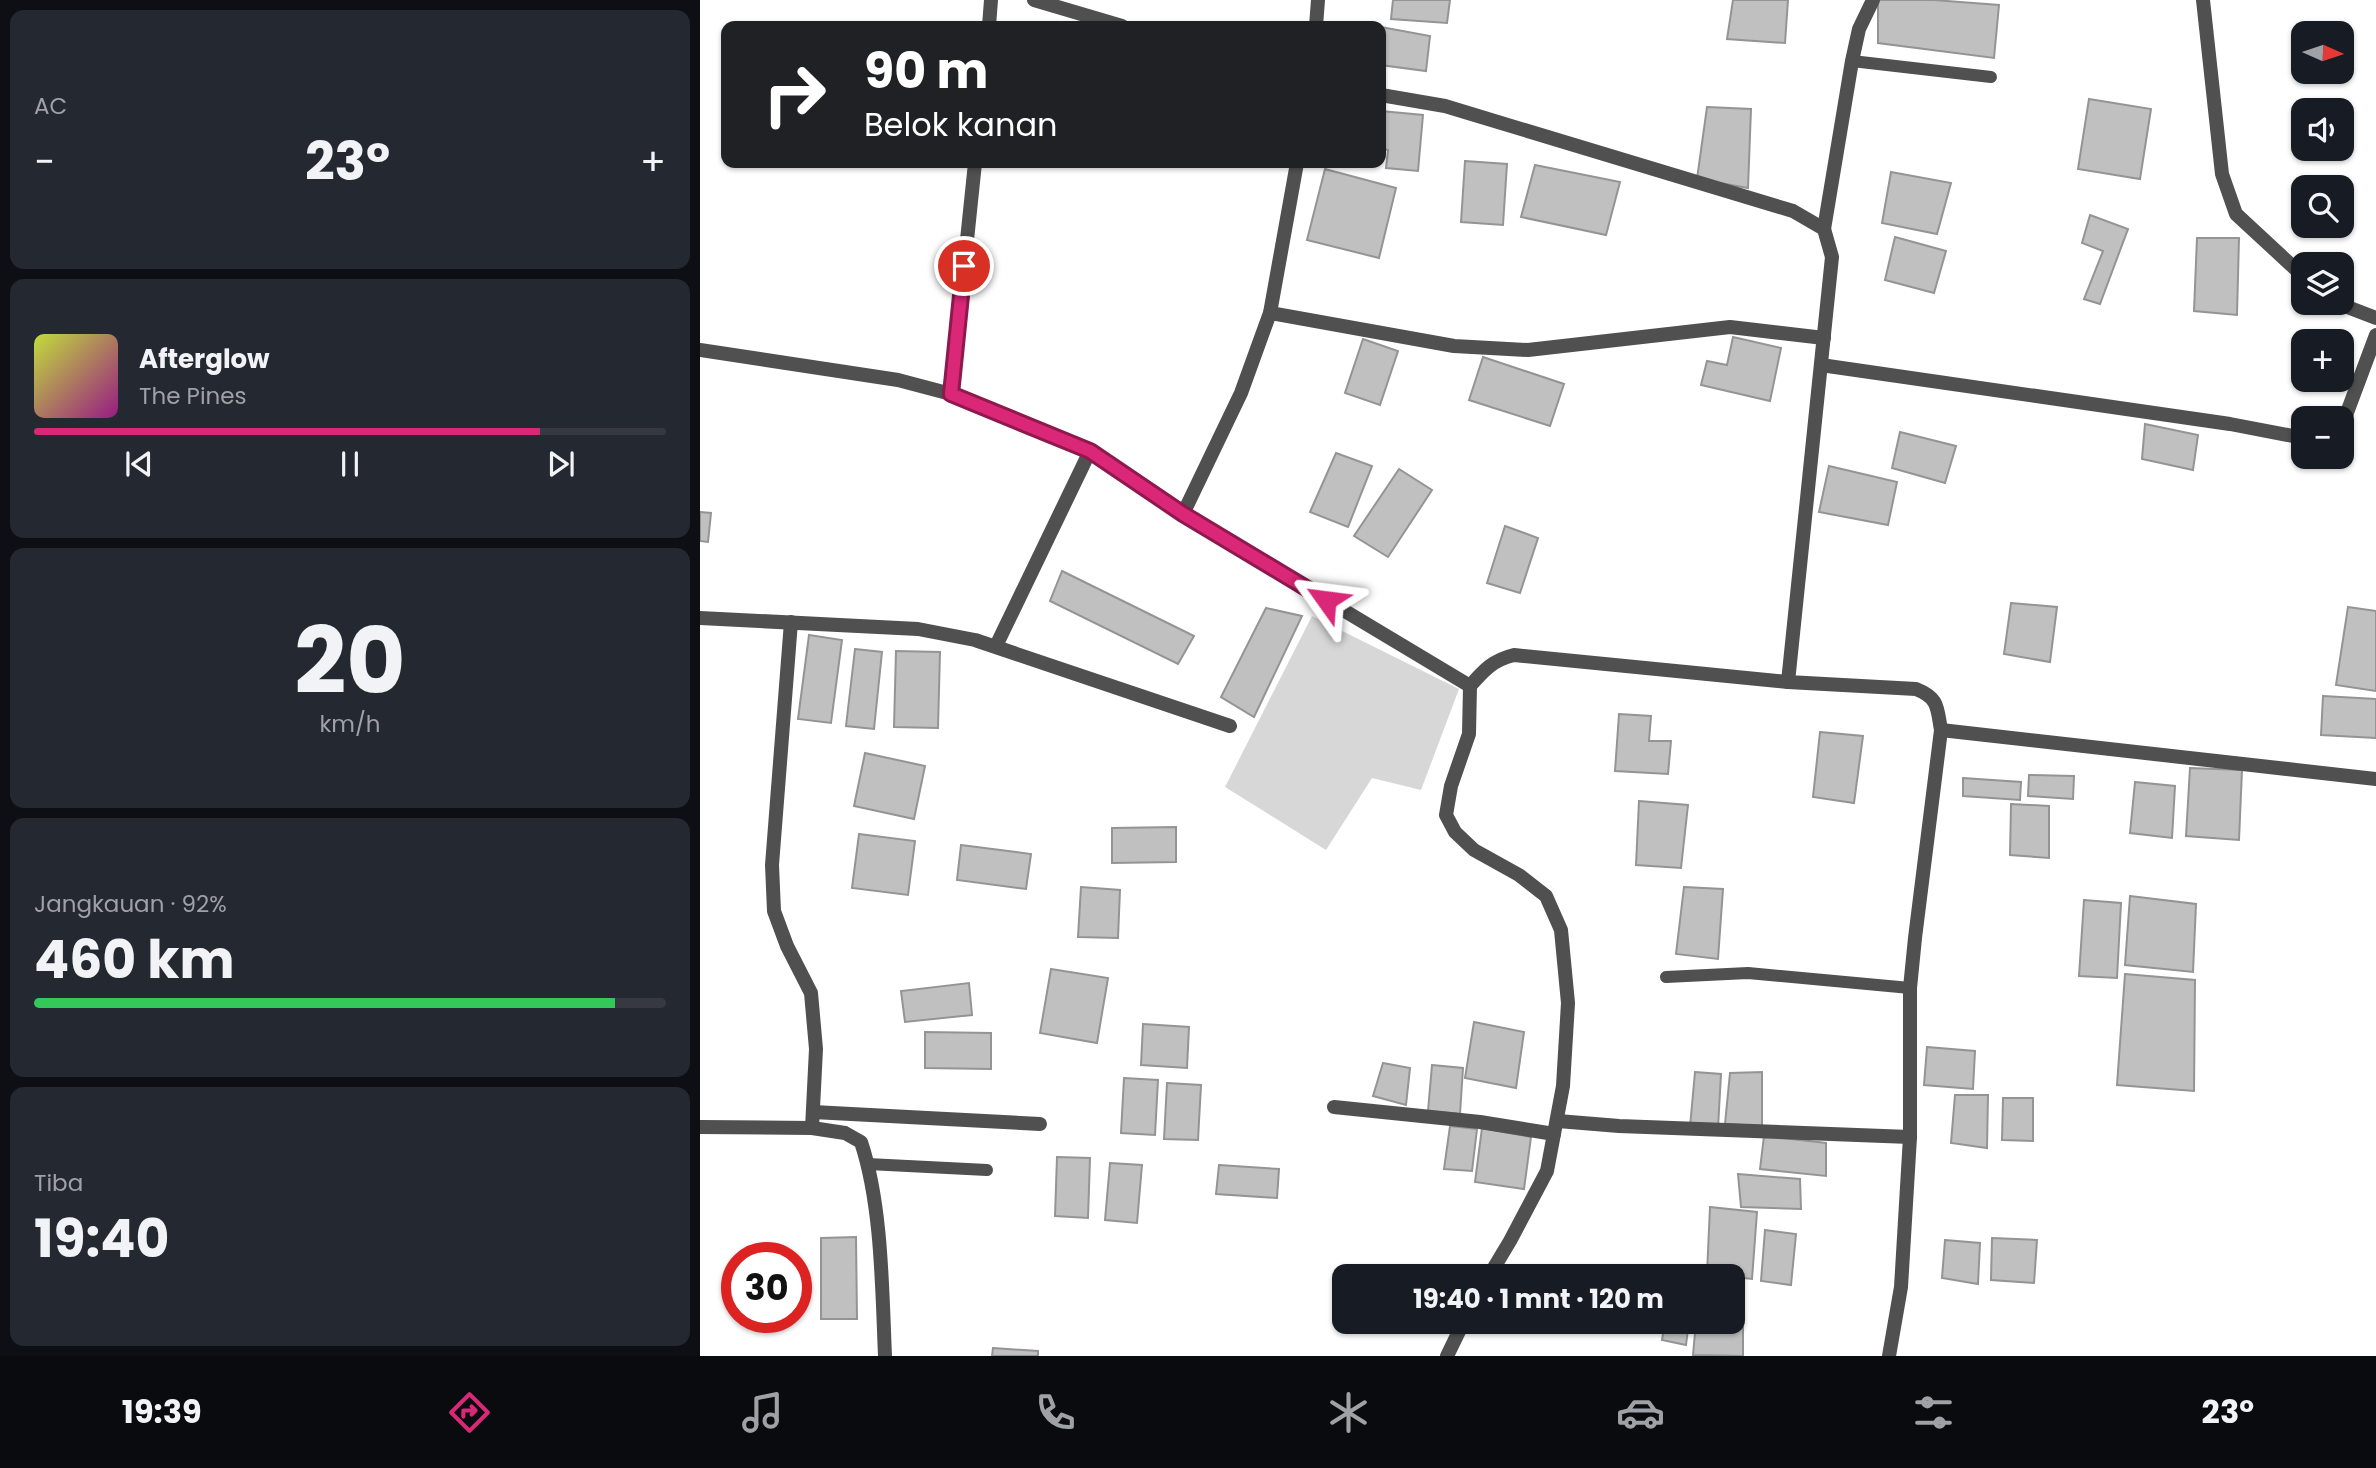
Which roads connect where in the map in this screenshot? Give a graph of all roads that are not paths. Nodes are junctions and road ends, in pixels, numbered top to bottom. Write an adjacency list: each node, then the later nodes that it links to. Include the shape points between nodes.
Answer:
1 (991, 0): 6 (street)
2 (1034, 0): 7 (street)
3 (1318, 0): 8 (street)
4 (1873, 0): 9 (street, via 1859,29)
5 (2203, 0): 15 (street, via 2221,174 2236,214)
6 (989, 21)
7 (1105, 21)
8 (1316, 21)
9 (1852, 61): 10 (lane); 14 (street)
10 (1991, 77)
11 (1386, 96): 14 (street, via 1445,106 1793,211)
12 (974, 168): 23 (street)
13 (1296, 168): 17 (street)
14 (1824, 229): 20 (street, via 1832,257)
15 (2291, 265)
16 (2354, 310): 18 (street)
17 (1270, 313): 20 (street, via 1454,346 1528,350 1730,327); 27 (street, via 1241,393)
18 (2376, 318)
19 (2376, 335): 24 (street)
20 (1824, 338): 22 (street)
21 (700, 349): 23 (street, via 898,380)
22 (1821, 365): 25 (street); 31 (street)
23 (951, 394): 26 (street)
24 (2349, 406)
25 (2291, 436)
26 (1090, 451): 27 (street); 30 (street)
27 (1183, 514): 32 (street)
28 (700, 618): 29 (street)
29 (791, 622): 30 (street, via 918,629); 39 (street, via 772,865 774,911 811,992 816,1049)
30 (996, 646): 33 (street)
31 (1788, 682): 32 (street, via 1514,655 1488,665); 34 (street, via 1916,688 1935,700)
32 (1470, 686): 43 (street, via 1469,734 1446,815 1455,832 1474,850 1546,896 1561,930 1568,1003)
33 (1230, 726)
34 (1941, 730): 35 (street); 37 (street)
35 (2376, 779)
36 (1666, 977): 37 (lane, via 1748,973)
37 (1910, 988): 44 (street)
38 (1334, 1107): 43 (street)
39 (813, 1112): 40 (street); 42 (street)
40 (1040, 1124)
41 (700, 1127): 42 (street)
42 (812, 1128): 45 (street, via 845,1133 861,1142)
43 (1556, 1128): 44 (street); 47 (street, via 1546,1171)
44 (1910, 1137): 51 (street, via 1901,1287)
45 (868, 1164): 46 (lane); 49 (street)
46 (987, 1170)
47 (1496, 1264)
48 (1458, 1334): 50 (street)
49 (886, 1356)
50 (1447, 1356)
51 (1889, 1356)

